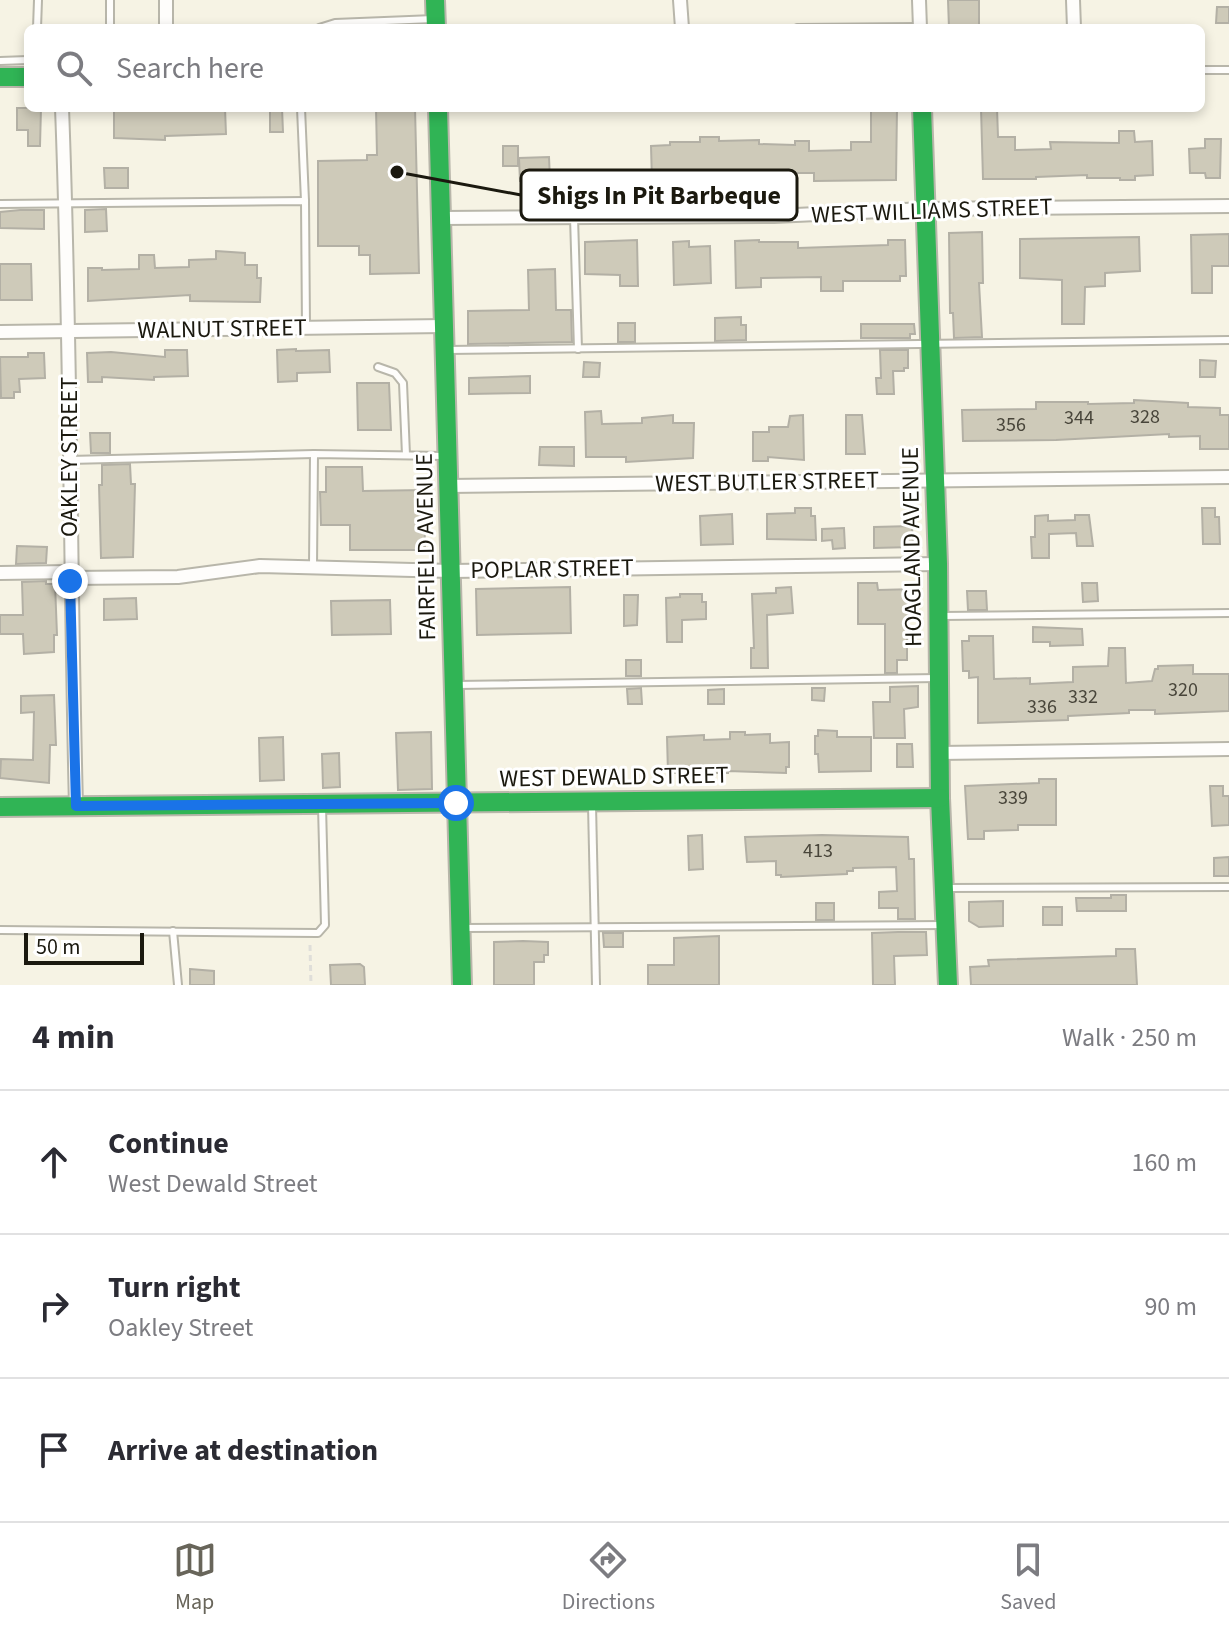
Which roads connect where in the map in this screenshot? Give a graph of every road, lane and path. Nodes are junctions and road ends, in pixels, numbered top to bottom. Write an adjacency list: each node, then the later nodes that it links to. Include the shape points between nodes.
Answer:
1 (38, 0): 8 (lane)
2 (110, 0): 9 (lane)
3 (166, 0): 10 (street)
4 (680, 0): 12 (street)
5 (919, 0): 13 (street)
6 (1073, 0): 14 (street)
7 (436, 16): 11 (lane)
8 (37, 24)
9 (110, 24)
10 (166, 24)
11 (332, 24)
12 (682, 24)
13 (920, 24)
14 (1074, 24)
15 (24, 60): 16 (lane)
16 (0, 61)
17 (1205, 70): 18 (lane)
18 (1229, 70)
19 (0, 77): 20 (street)
20 (24, 77)
21 (62, 112): 27 (street, OAKLEY STREET)
22 (301, 112): 25 (lane)
23 (438, 112): 31 (street, FAIRFIELD AVENUE)
24 (922, 112): 29 (street, HOAGLAND AVENUE)
25 (305, 201): 27 (lane); 33 (lane)
26 (0, 204): 27 (lane)
27 (66, 204): 34 (street, OAKLEY STREET)
28 (1229, 206): 29 (street, WEST WILLIAMS STREET)
29 (925, 209): 30 (street, WEST WILLIAMS STREET); 37 (street, HOAGLAND AVENUE)
30 (574, 217): 31 (street, WEST WILLIAMS STREET); 38 (lane)
31 (443, 218): 32 (street, FAIRFIELD AVENUE)
32 (444, 326): 33 (street, WALNUT STREET); 39 (street, FAIRFIELD AVENUE)
33 (306, 327): 34 (street, WALNUT STREET)
34 (69, 331): 35 (street, WALNUT STREET); 44 (street, OAKLEY STREET)
35 (0, 332)
36 (1229, 340): 37 (lane)
37 (930, 344): 38 (lane); 46 (street, HOAGLAND AVENUE)
38 (578, 349): 39 (lane)
39 (445, 350): 43 (street, FAIRFIELD AVENUE)
40 (378, 367): 42 (lane, via 395,373 403,383)
41 (314, 454): 42 (lane); 44 (lane); 49 (lane)
42 (406, 455): 43 (lane)
43 (448, 456): 47 (street, FAIRFIELD AVENUE)
44 (69, 460): 52 (street, OAKLEY STREET)
45 (1229, 477): 46 (street, WEST BUTLER STREET)
46 (935, 479): 47 (street, WEST BUTLER STREET); 48 (street, HOAGLAND AVENUE)
47 (449, 486): 50 (street, FAIRFIELD AVENUE)
48 (938, 564): 50 (street, POPLAR STREET); 54 (street, HOAGLAND AVENUE)
49 (313, 567): 50 (street, POPLAR STREET); 52 (street, POPLAR STREET, via 260,566 178,577)
50 (451, 571): 56 (street, FAIRFIELD AVENUE)
51 (0, 573): 52 (street, POPLAR STREET)
52 (70, 575): 63 (street, OAKLEY STREET)
53 (1229, 613): 54 (lane)
54 (938, 617): 55 (street, HOAGLAND AVENUE)
55 (939, 678): 56 (lane); 58 (street, HOAGLAND AVENUE)
56 (453, 685): 61 (street, FAIRFIELD AVENUE)
57 (1229, 749): 58 (street)
58 (939, 753): 59 (street, HOAGLAND AVENUE)
59 (940, 798): 60 (street, WEST DEWALD STREET); 66 (street, HOAGLAND AVENUE)
60 (591, 801): 61 (street, WEST DEWALD STREET); 69 (lane)
61 (456, 803): 62 (street, WEST DEWALD STREET); 68 (street, FAIRFIELD AVENUE)
62 (321, 804): 63 (street, WEST DEWALD STREET); 72 (lane, via 325,925)
63 (76, 806): 64 (street, WEST DEWALD STREET)
64 (0, 807)
65 (1229, 887): 66 (lane)
66 (944, 888): 67 (street, HOAGLAND AVENUE)
67 (945, 925): 69 (lane); 77 (street, HOAGLAND AVENUE)
68 (460, 928): 69 (lane); 75 (street, FAIRFIELD AVENUE)
69 (594, 928): 76 (lane)
70 (0, 930): 71 (lane)
71 (173, 931): 72 (lane); 73 (lane)
72 (310, 934): 74 (path)
73 (178, 985)
74 (311, 985)
75 (462, 985)
76 (596, 985)
77 (948, 985)

